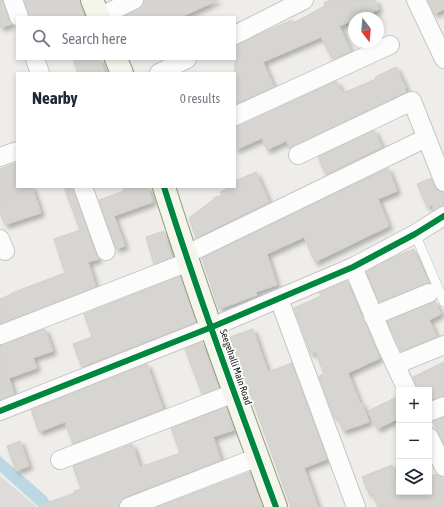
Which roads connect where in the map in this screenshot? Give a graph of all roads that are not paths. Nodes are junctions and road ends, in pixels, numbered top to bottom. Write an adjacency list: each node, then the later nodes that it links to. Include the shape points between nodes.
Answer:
1 (13, 0): 6 (street)
2 (92, 0): 7 (street)
3 (134, 0): 8 (street)
4 (304, 0): 9 (street)
5 (416, 0): 11 (street)
6 (19, 16)
7 (99, 16)
8 (101, 16)
9 (236, 34)
10 (390, 45): 18 (street)
11 (444, 59)
12 (35, 60): 15 (street)
13 (116, 60): 16 (street)
14 (185, 60): 17 (street)
15 (40, 72)
16 (122, 72)
17 (161, 72)
18 (236, 116)
19 (426, 138): 21 (street, via 412,101); 23 (street); 29 (street)
20 (16, 151): 22 (street)
21 (298, 155)
22 (0, 157)
23 (444, 182)
24 (83, 188): 28 (street)
25 (164, 188): 29 (street, Seegehalli Main Road)
26 (444, 216): 27 (street)
27 (415, 234): 30 (street); 31 (lane)
28 (106, 251)
29 (187, 259): 34 (street, Seegehalli Main Road); 35 (street)
30 (353, 267): 32 (street); 33 (street)
31 (436, 297): 33 (street)
32 (279, 299): 34 (street); 49 (street)
33 (374, 316): 37 (street)
34 (212, 327): 39 (street, Seegehalli Main Road); 41 (street)
35 (0, 335)
36 (444, 345): 37 (street)
37 (395, 365): 38 (street)
38 (406, 387)
39 (234, 393): 44 (street, Seegehalli Main Road); 45 (street)
40 (444, 406): 42 (street)
41 (0, 411)
42 (432, 411)
43 (432, 443): 46 (street)
44 (258, 457): 47 (street); 48 (street, Seegehalli Main Road)
45 (60, 460)
46 (444, 467)
47 (130, 507)
48 (276, 507)
49 (356, 507)

